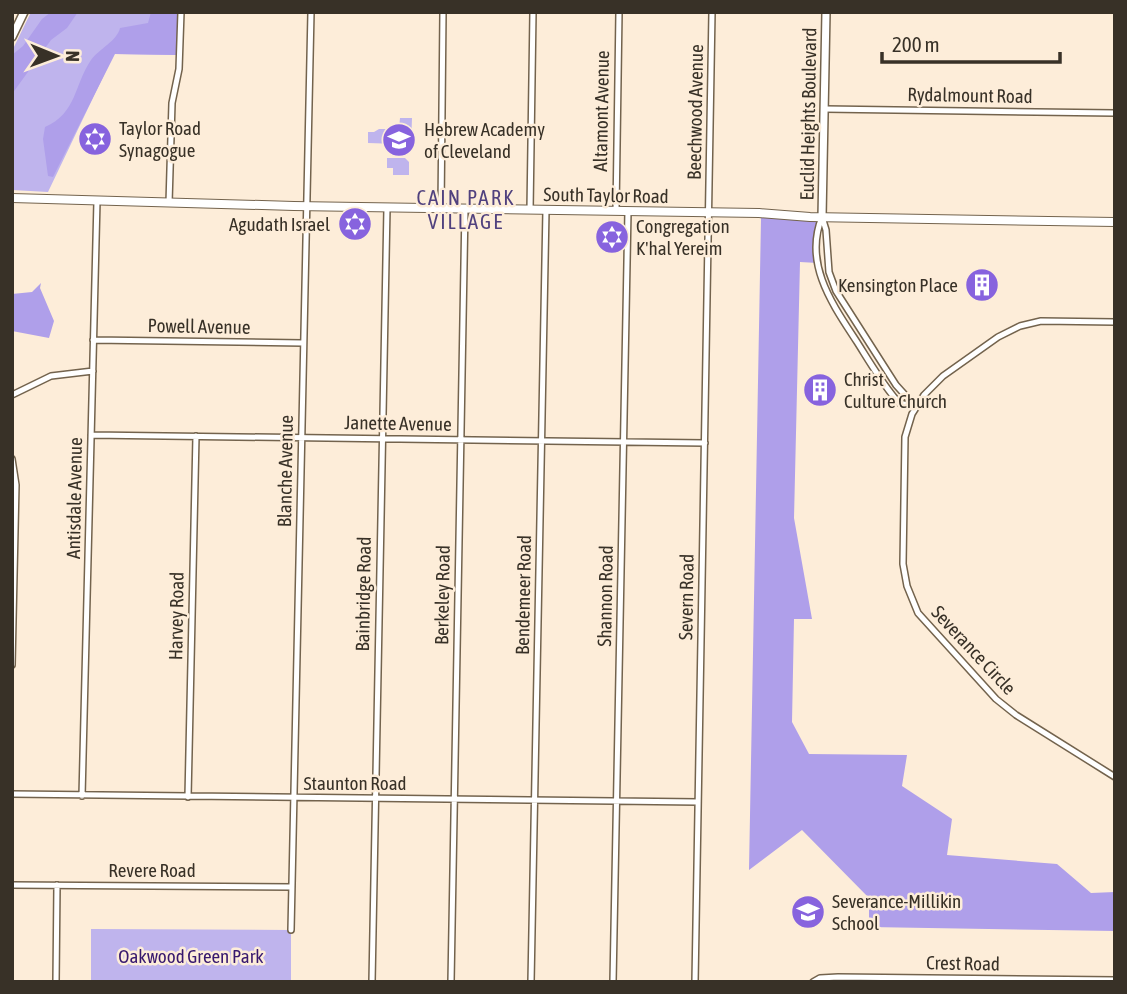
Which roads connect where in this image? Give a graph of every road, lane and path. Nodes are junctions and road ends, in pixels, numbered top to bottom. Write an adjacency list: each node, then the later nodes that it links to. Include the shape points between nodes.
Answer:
1 (24, 12): 9 (street)
2 (181, 12): 14 (street)
3 (311, 12): 15 (street, Blanche Avenue)
4 (443, 12): 17 (street)
5 (533, 12): 19 (street)
6 (619, 12): 21 (street, Altamont Avenue)
7 (712, 12): 23 (street, Beechwood Avenue)
8 (826, 12): 10 (street, Euclid Heights Boulevard)
9 (12, 37)
10 (825, 109): 11 (street, Rydalmount Road); 24 (street, Euclid Heights Boulevard)
11 (1115, 114)
12 (12, 198): 13 (main road, South Taylor Road)
13 (97, 201): 14 (main road, South Taylor Road); 27 (street, Antisdale Avenue)
14 (169, 203): 15 (main road, South Taylor Road)
15 (307, 206): 16 (main road, South Taylor Road); 28 (street, Blanche Avenue)
16 (387, 208): 17 (main road, South Taylor Road); 35 (street, Bainbridge Road)
17 (441, 208): 18 (main road, South Taylor Road)
18 (465, 209): 19 (main road, South Taylor Road); 36 (street, Berkeley Road)
19 (530, 210): 20 (main road, South Taylor Road)
20 (547, 210): 21 (main road, South Taylor Road); 37 (street, Bendemeer Road)
21 (616, 211): 22 (main road, South Taylor Road)
22 (628, 211): 23 (main road, South Taylor Road); 38 (street, Shannon Road)
23 (709, 213): 24 (main road, South Taylor Road); 39 (street, Severn Road)
24 (822, 217): 25 (main road, South Taylor Road); 31 (street, via 835,291)
25 (1115, 222)
26 (1115, 322): 31 (street, Severance Circle, via 1041,321 1008,331 943,376)
27 (93, 340): 28 (street, Powell Avenue); 29 (street, Antisdale Avenue)
28 (303, 343): 34 (street, Blanche Avenue)
29 (93, 371): 30 (street, via 51,376); 32 (street, Antisdale Avenue)
30 (12, 395)
31 (916, 407): 42 (street, Severance Circle, via 904,449 903,564 918,612 1001,704)
32 (91, 435): 33 (street, Janette Avenue); 44 (street, Antisdale Avenue)
33 (196, 436): 34 (street, Janette Avenue); 45 (street, Harvey Road)
34 (302, 438): 35 (street, Janette Avenue); 46 (street, Blanche Avenue)
35 (382, 438): 36 (street, Janette Avenue); 47 (street, Bainbridge Road)
36 (461, 439): 37 (street, Janette Avenue); 48 (street, Berkeley Road)
37 (542, 441): 38 (street, Janette Avenue); 49 (street, Bendemeer Road)
38 (624, 442): 39 (street, Janette Avenue); 50 (street, Shannon Road)
39 (705, 443): 51 (street, Severn Road)
40 (12, 458): 41 (street, via 16,485)
41 (12, 665)
42 (1115, 777)
43 (12, 794): 44 (street, Staunton Road)
44 (82, 796): 45 (street, Staunton Road)
45 (188, 797): 46 (street, Staunton Road)
46 (293, 798): 47 (street, Staunton Road); 54 (street, Blanche Avenue)
47 (375, 798): 48 (street, Staunton Road); 58 (street, Bainbridge Road)
48 (454, 799): 49 (street, Staunton Road); 59 (street, Berkeley Road)
49 (534, 801): 50 (street, Staunton Road); 60 (street, Bendemeer Road)
50 (617, 802): 51 (street, Staunton Road); 61 (street, Shannon Road)
51 (698, 802): 62 (street, Severn Road)
52 (12, 885): 53 (street, Revere Road)
53 (57, 885): 54 (street, Revere Road); 57 (street)
54 (292, 887): 55 (street, Blanche Avenue)
55 (291, 930)
56 (1115, 980): 63 (street, Crest Road, via 838,977)
57 (56, 982)
58 (372, 982)
59 (451, 982)
60 (531, 982)
61 (613, 982)
62 (695, 982)
63 (813, 982)

